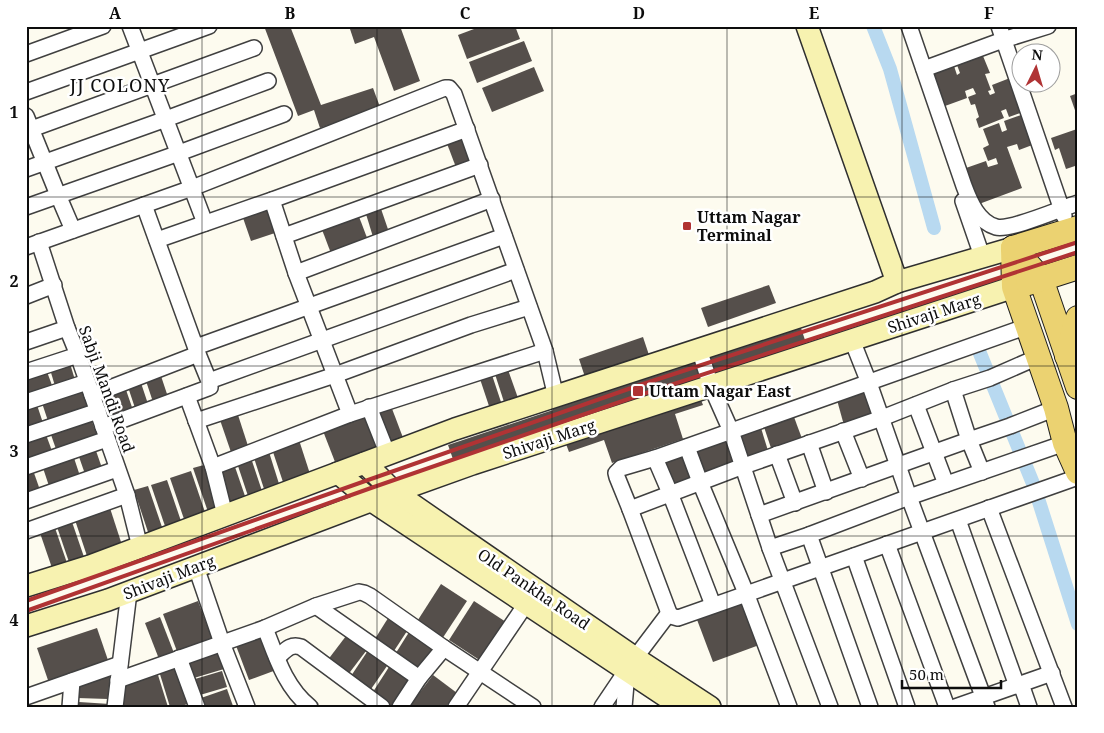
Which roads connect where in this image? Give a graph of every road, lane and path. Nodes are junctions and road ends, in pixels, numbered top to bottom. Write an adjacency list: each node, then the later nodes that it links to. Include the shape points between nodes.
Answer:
1 (103, 26): 11 (street)
2 (130, 26): 10 (street)
3 (209, 26): 10 (street)
4 (807, 26): 45 (main road)
5 (901, 26): 40 (street)
6 (909, 26): 12 (street)
7 (1048, 26): 8 (street)
8 (1001, 33): 12 (street); 31 (street)
9 (254, 48): 14 (street)
10 (140, 51): 14 (street); 15 (street)
11 (26, 54)
12 (924, 69): 31 (street, via 970,202 983,220 1003,228)
13 (268, 81): 17 (street)
14 (152, 84): 17 (street); 18 (street)
15 (26, 92)
16 (284, 114): 20 (street)
17 (166, 119): 20 (street); 21 (street)
18 (28, 126): 21 (street)
19 (467, 129): 22 (street); 24 (street, via 454,94 445,88); 27 (street)
20 (179, 153): 24 (street); 25 (street)
21 (45, 162): 23 (street); 25 (street)
22 (480, 165): 26 (street); 35 (street)
23 (26, 169)
24 (192, 188): 29 (street); 32 (street)
25 (58, 195): 30 (street); 34 (street)
26 (492, 199): 36 (street); 43 (street)
27 (272, 200): 32 (street); 35 (street)
28 (1078, 203): 31 (street)
29 (144, 205): 34 (street); 37 (street)
30 (26, 207)
31 (1061, 208): 33 (street)
32 (205, 223): 37 (street)
33 (1073, 229): 39 (main road)
34 (73, 230): 38 (street)
35 (284, 236): 43 (street)
36 (504, 236): 42 (street); 49 (street)
37 (157, 240): 58 (street)
38 (33, 245): 46 (street, Sabji Mandi Road)
39 (1013, 248): 40 (main road); 44 (main road); 47 (main road)
40 (982, 256): 45 (main road)
41 (1078, 267): 44 (main road, Shivaji Marg)
42 (516, 270): 50 (street); 54 (street)
43 (296, 272): 49 (street)
44 (1041, 279): 47 (main road, Shivaji Marg); 61 (main road)
45 (897, 282): 57 (main road)
46 (54, 285): 48 (street); 53 (street, Sabji Mandi Road)
47 (1014, 287): 52 (main road); 55 (main road, Shivaji Marg)
48 (26, 296)
49 (308, 307): 54 (street); 58 (street)
50 (529, 307): 59 (street); 64 (street, via 471,324)
51 (1078, 318): 61 (main road)
52 (1028, 326): 62 (main road); 66 (street)
53 (67, 328): 56 (street); 60 (street, Sabji Mandi Road)
54 (321, 339): 64 (street); 65 (street)
55 (852, 340): 66 (street); 67 (main road, Shivaji Marg)
56 (26, 342)
57 (699, 349): 67 (street); 72 (main road)
58 (197, 351): 65 (street); 69 (street)
59 (545, 351): 72 (street); 75 (street)
60 (78, 354): 63 (street); 69 (street, Sabji Mandi Road)
61 (1067, 356): 68 (main road)
62 (1038, 357): 70 (street); 76 (main road)
63 (26, 372)
64 (335, 375): 78 (street); 80 (street)
65 (209, 381): 71 (street, via 210,387)
66 (869, 383): 79 (street); 82 (street)
67 (711, 386): 82 (street); 106 (main road, Shivaji Marg)
68 (1078, 387)
69 (90, 388): 73 (street); 77 (street, Sabji Mandi Road)
70 (953, 390): 74 (street); 85 (street)
71 (187, 396): 80 (street); 83 (street)
72 (556, 396): 91 (main road)
73 (26, 402)
74 (916, 405): 79 (street); 89 (street)
75 (369, 407): 78 (street); 91 (street)
76 (1056, 408): 85 (street); 87 (main road)
77 (98, 411): 83 (street, Sabji Mandi Road); 84 (street)
78 (350, 414): 97 (street)
79 (882, 418): 81 (street); 95 (street)
80 (196, 421): 97 (street)
81 (844, 431): 86 (street); 103 (street)
82 (731, 432): 88 (street); 94 (street)
83 (105, 433): 96 (street); 98 (street, Sabji Mandi Road)
84 (26, 435)
85 (969, 440): 89 (street); 99 (street)
86 (809, 443): 90 (street); 107 (street)
87 (1065, 443): 99 (street); 100 (main road)
88 (687, 447): 92 (street); 104 (street)
89 (933, 453): 95 (street); 105 (street)
90 (777, 454): 94 (street); 113 (street)
91 (388, 455): 93 (main road)
92 (655, 458): 108 (street); 115 (street, via 618,470 616,477)
93 (365, 463): 101 (main road); 106 (main road, Old Pankha Road)
94 (743, 466): 104 (street); 116 (street)
95 (898, 466): 103 (street); 110 (street)
96 (26, 467)
97 (214, 467): 117 (street)
98 (118, 469): 109 (street, Sabji Mandi Road); 111 (street)
99 (982, 472): 105 (street)
100 (1078, 472)
101 (338, 473): 112 (main road, Old Pankha Road); 117 (main road)
102 (1078, 477): 114 (street)
103 (862, 478): 107 (street)
104 (700, 482): 108 (street); 131 (street)
105 (946, 484): 110 (street)
106 (394, 492): 112 (main road, Shivaji Marg); 143 (main road, Old Pankha Road)
107 (826, 492): 113 (street)
108 (670, 494): 115 (street); 133 (street)
109 (126, 495): 119 (street); 123 (street, Sabji Mandi Road)
110 (909, 497): 120 (street); 121 (street)
111 (26, 501)
112 (372, 501): 126 (main road, Shivaji Marg); 132 (main road, Old Pankha Road)
113 (795, 503): 116 (street)
114 (989, 508): 118 (street); 145 (street)
115 (630, 509): 135 (street)
116 (759, 515): 124 (street)
117 (225, 516): 123 (main road)
118 (958, 520): 120 (street); 149 (street)
119 (26, 531)
120 (922, 532): 122 (street); 151 (street)
121 (809, 535): 124 (street); 127 (street)
122 (887, 544): 125 (street); 154 (street)
123 (140, 547): 129 (main road)
124 (770, 548): 128 (street)
125 (854, 556): 127 (street); 169 (street)
126 (196, 567): 130 (main road, Shivaji Marg); 138 (street)
127 (820, 568): 128 (street); 168 (street)
128 (782, 580): 131 (street); 167 (street)
129 (26, 586)
130 (129, 592): 136 (main road, Shivaji Marg); 142 (street)
131 (746, 594): 133 (street); 166 (street)
132 (526, 604): 143 (main road, Old Pankha Road); 144 (street)
133 (713, 605): 135 (street, via 678,618)
134 (316, 606): 137 (street); 139 (street, via 364,593); 146 (street)
135 (669, 613): 143 (street)
136 (26, 626)
137 (265, 628): 138 (street); 141 (street)
138 (222, 643): 140 (street); 157 (street)
139 (444, 648): 144 (street); 146 (street)
140 (179, 658): 147 (street); 152 (street)
141 (277, 658): 158 (street, via 297,695); 159 (street, via 292,646 301,647)
142 (120, 664): 147 (street); 148 (street)
143 (631, 664): 162 (street); 163 (street); 164 (main road, Old Pankha Road); 165 (main road, Old Pankha Road)
144 (480, 672): 153 (street); 161 (street)
145 (1052, 673): 149 (street); 171 (street)
146 (419, 678): 160 (street)
147 (118, 680): 156 (street)
148 (72, 681): 150 (street); 155 (street)
149 (1019, 685): 151 (street); 170 (street)
150 (26, 697)
151 (985, 702): 154 (street)
152 (195, 706)
153 (529, 706)
154 (955, 706)
155 (70, 707)
156 (115, 707)
157 (247, 707)
158 (310, 707)
159 (382, 707)
160 (400, 707)
161 (456, 707)
162 (602, 707)
163 (624, 707)
164 (682, 707)
165 (710, 707)
166 (789, 707)
167 (830, 707)
168 (870, 707)
169 (907, 707)
170 (1029, 707)
171 (1064, 707)

